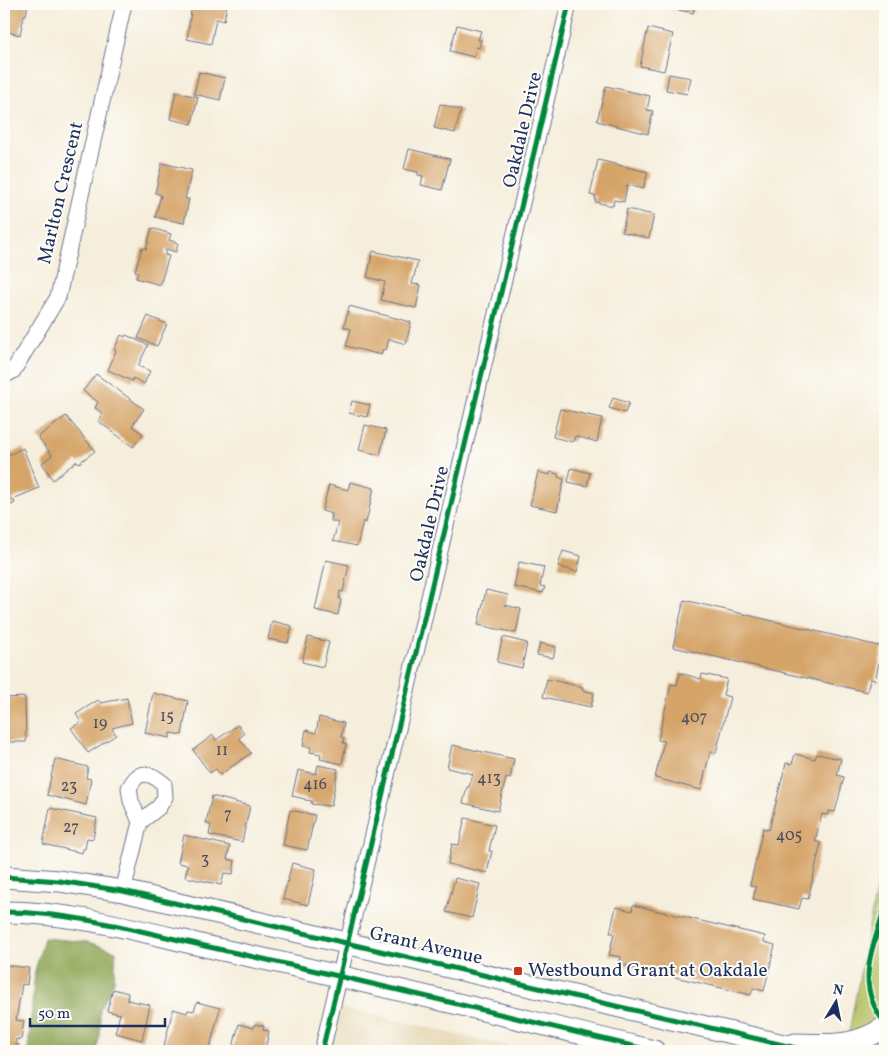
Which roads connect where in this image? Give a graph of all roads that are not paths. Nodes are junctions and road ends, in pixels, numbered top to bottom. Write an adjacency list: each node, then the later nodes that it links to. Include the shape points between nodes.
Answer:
1 (124, 4): 3 (street, Marlton Crescent, via 58,297 13,372)
2 (569, 4): 8 (street, Oakdale Drive)
3 (4, 376)
4 (140, 822): 6 (street)
5 (4, 877): 6 (main road, Grant Avenue, via 59,881)
6 (123, 892): 8 (main road, Grant Avenue)
7 (4, 912): 9 (main road, via 93,921)
8 (346, 943): 9 (street, Oakdale Drive); 11 (main road, Grant Avenue)
9 (340, 975): 12 (street, Oakdale Drive); 13 (main road)
10 (885, 1027): 11 (main road, via 858,1042)
11 (780, 1044): 14 (main road, Grant Avenue)
12 (322, 1051)
13 (654, 1051)
14 (809, 1051)

